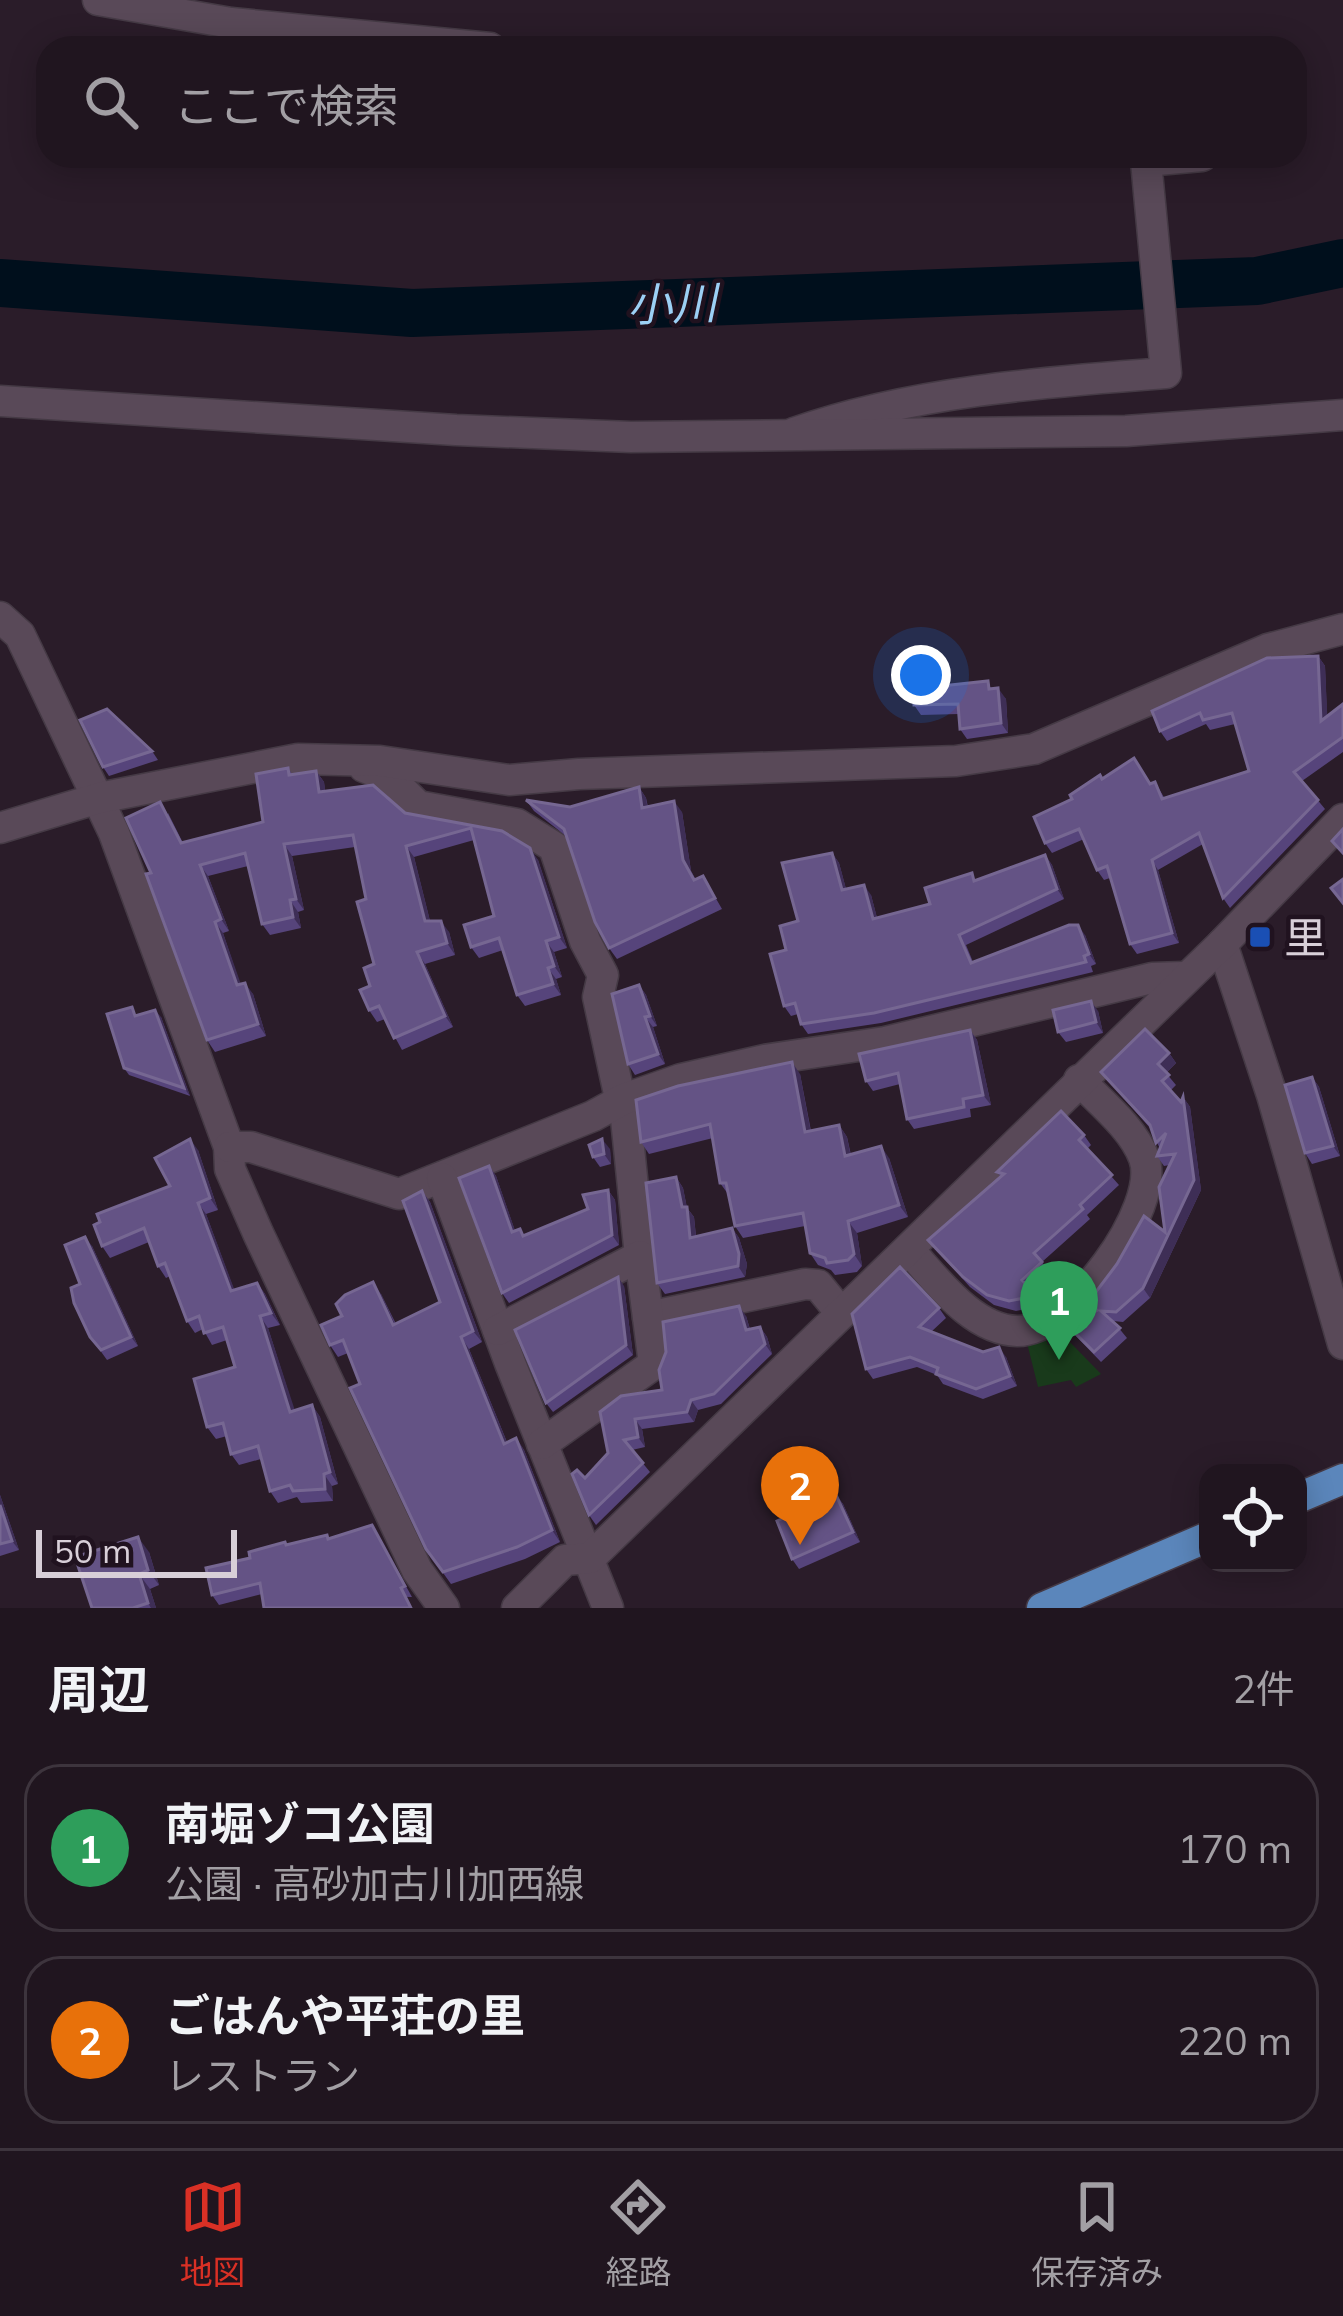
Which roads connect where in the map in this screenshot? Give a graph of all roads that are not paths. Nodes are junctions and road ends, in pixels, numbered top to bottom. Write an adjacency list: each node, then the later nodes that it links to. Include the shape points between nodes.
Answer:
1 (98, 0): 2 (street)
2 (366, 36)
3 (1147, 168): 6 (street, via 1166,373 849,413)
4 (4, 403): 6 (street, via 631,437)
5 (1343, 415): 6 (street, via 1126,431)
6 (794, 433)
7 (0, 617): 10 (street, via 20,635)
8 (1343, 629): 9 (street, via 1268,649 1034,748 956,761 509,780)
9 (354, 762): 10 (street, via 298,759); 16 (street, via 389,777 418,806 517,824 554,847 603,975 598,997)
10 (99, 798): 12 (street); 17 (street)
11 (1343, 819): 13 (street)
12 (0, 828)
13 (1222, 944): 14 (street); 24 (street)
14 (1184, 977): 15 (street); 16 (street, via 743,1065)
15 (1079, 1080): 19 (street); 19 (street, via 1125,1128 1147,1178 1111,1259 1069,1308 1019,1332 993,1327)
16 (624, 1099): 18 (street); 20 (street)
17 (229, 1147): 18 (street, via 399,1193); 30 (street, via 258,1233 417,1570)
18 (442, 1178): 23 (street)
19 (909, 1250): 21 (street)
20 (640, 1256): 22 (street); 23 (street)
21 (841, 1312): 22 (street, via 818,1285 805,1284); 29 (street)
22 (648, 1317): 25 (street, via 654,1364)
23 (497, 1330): 25 (street)
24 (1343, 1344)
25 (542, 1444): 29 (street)
26 (1343, 1479): 27 (main road)
27 (1307, 1494)
28 (1199, 1541): 33 (main road)
29 (590, 1558): 31 (street, via 565,1561); 32 (street)
30 (444, 1608)
31 (517, 1608)
32 (608, 1608)
33 (1042, 1608)

